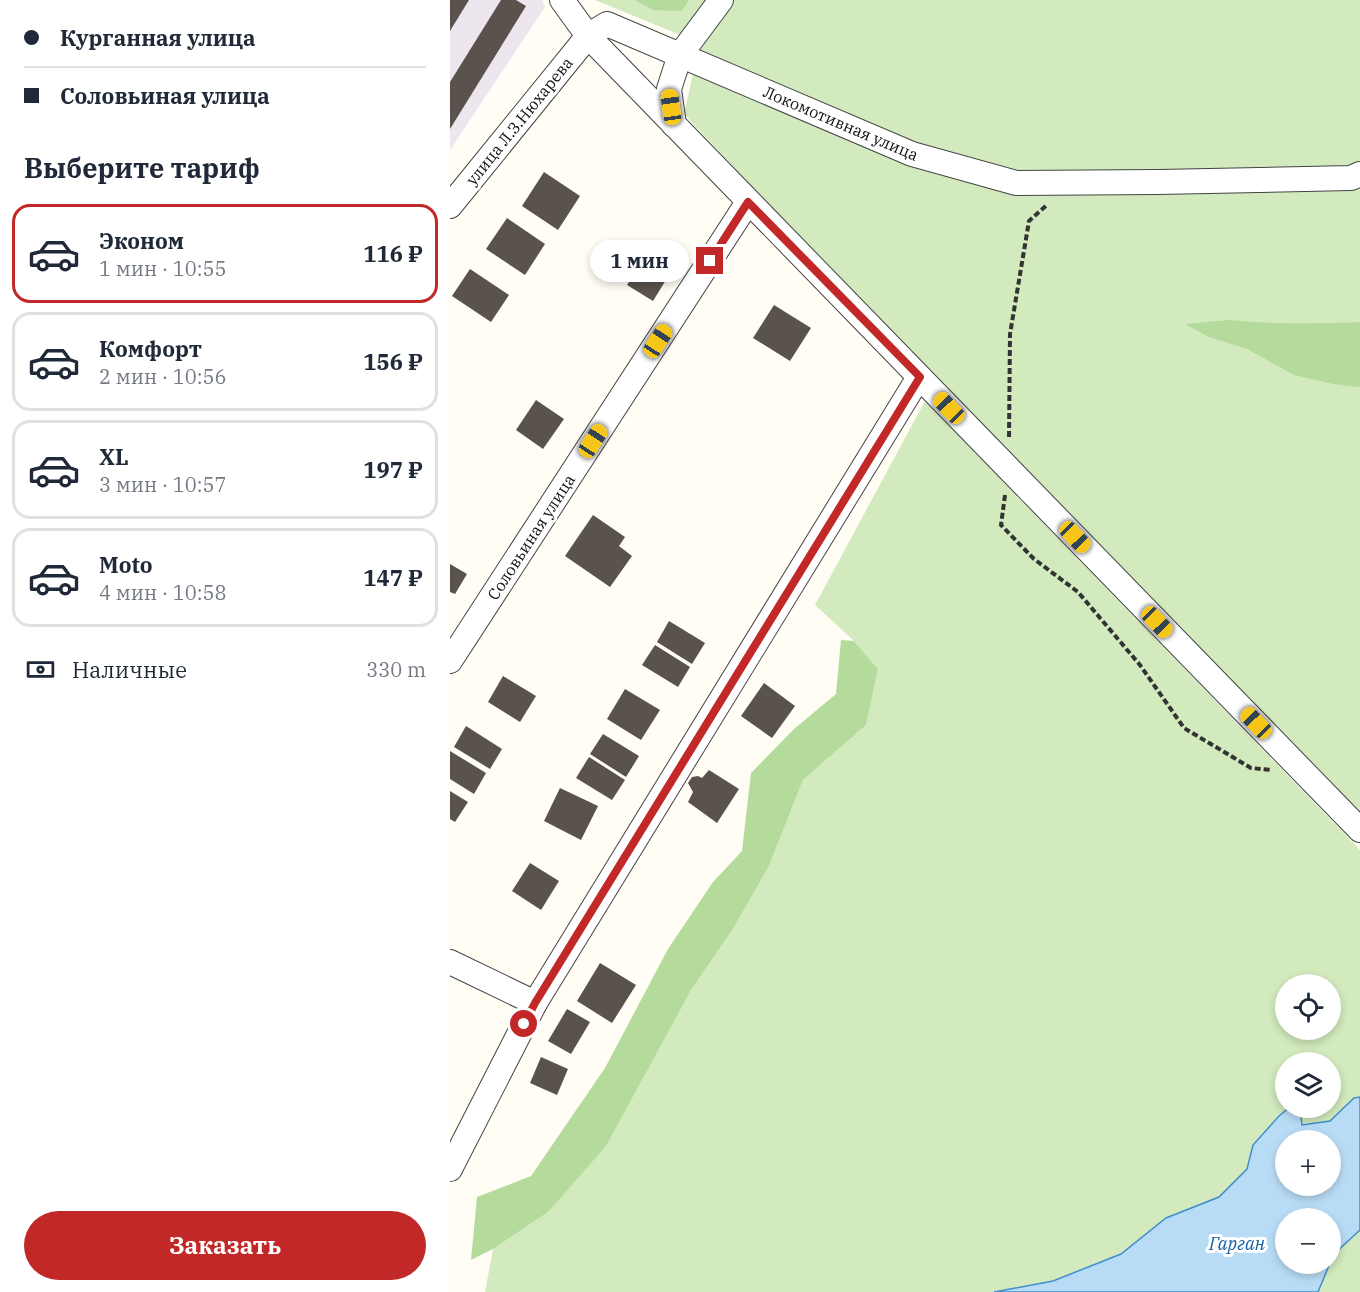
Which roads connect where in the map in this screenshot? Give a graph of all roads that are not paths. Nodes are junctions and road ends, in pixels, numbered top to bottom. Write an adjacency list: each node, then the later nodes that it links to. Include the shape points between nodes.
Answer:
1 (562, 0): 3 (street)
2 (721, 0): 4 (street)
3 (588, 36): 4 (street, Локомотивная улица, via 607,24); 5 (street); 8 (street, улица Л.З.Нюхарева)
4 (680, 54): 5 (street, via 669,89); 6 (street, Локомотивная улица, via 912,154 1016,183 1328,179)
5 (674, 125): 7 (street)
6 (1360, 174)
7 (748, 202): 9 (street); 10 (street, Соловьиная улица)
8 (450, 206)
9 (920, 377): 11 (street); 13 (street)
10 (450, 661)
11 (1360, 830)
12 (450, 962): 13 (street)
13 (535, 1003): 14 (street)
14 (450, 1169)

